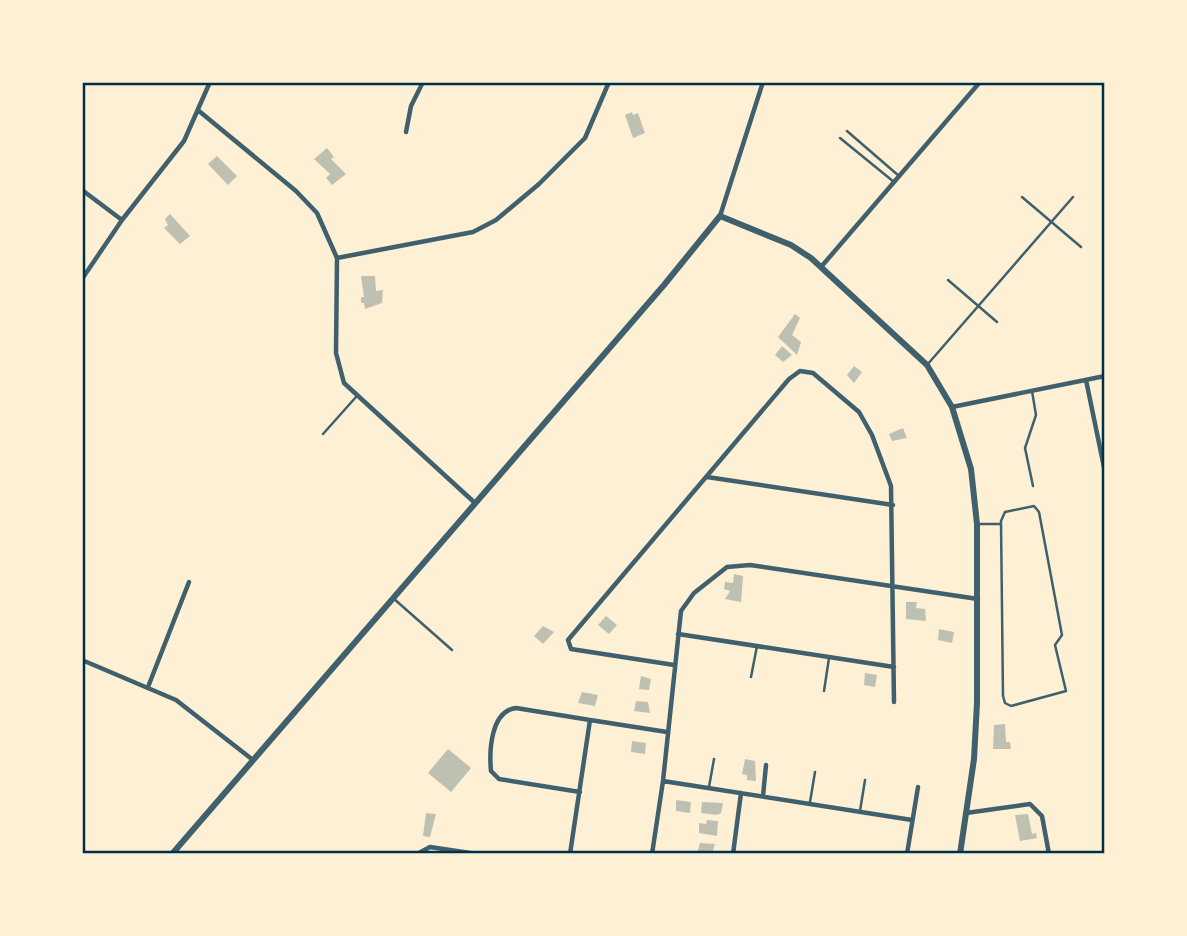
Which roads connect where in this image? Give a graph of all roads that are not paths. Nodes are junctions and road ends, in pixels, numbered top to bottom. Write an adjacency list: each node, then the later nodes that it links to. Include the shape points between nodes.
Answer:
1 (210, 82): 6 (street)
2 (423, 82): 8 (street, via 411,106)
3 (609, 82): 19 (street, via 585,138 496,220 474,232)
4 (763, 82): 15 (street)
5 (980, 82): 10 (street)
6 (199, 111): 16 (street, via 176,154); 19 (street, via 310,204)
7 (847, 131): 10 (lane)
8 (406, 132)
9 (839, 138): 11 (lane)
10 (900, 176): 11 (street)
11 (894, 183): 20 (street)
12 (82, 190): 16 (street)
13 (1022, 197): 17 (lane)
14 (1073, 197): 17 (lane)
15 (720, 216): 20 (street, via 791,245); 36 (street)
16 (122, 220): 21 (street)
17 (1051, 222): 18 (lane); 23 (lane)
18 (1081, 247)
19 (337, 258): 29 (street, via 337,363 344,383)
20 (821, 267): 25 (street)
21 (82, 279)
22 (948, 280): 23 (lane)
23 (979, 306): 24 (lane); 25 (lane)
24 (997, 322)
25 (927, 365): 30 (street)
26 (1105, 376): 27 (street)
27 (1086, 380): 28 (street); 32 (street)
28 (1032, 391): 30 (street); 35 (lane, via 1036,415 1025,448)
29 (356, 397): 31 (lane); 36 (street)
30 (952, 407): 38 (street, via 971,469)
31 (323, 434)
32 (1104, 460): 33 (street)
33 (1105, 472)
34 (706, 477): 37 (street); 37 (street, via 794,374 806,371 866,421 891,486); 49 (street, via 568,640 571,649)
35 (1033, 486)
36 (475, 503): 42 (street)
37 (893, 505): 41 (street)
38 (977, 524): 39 (lane); 43 (street)
39 (1001, 524): 39 (lane, via 1003,696 1011,706 1065,694 1066,690 1055,645 1062,635 1038,510 1034,506 1005,512)
40 (189, 582): 52 (street)
41 (893, 587): 43 (street); 44 (street, via 732,565 685,603); 50 (street)
42 (393, 598): 46 (lane); 58 (street)
43 (978, 599): 70 (street, via 976,732)
44 (678, 634): 45 (street); 49 (street)
45 (757, 646): 47 (street); 51 (lane)
46 (452, 650)
47 (829, 658): 50 (street); 53 (lane)
48 (82, 660): 52 (street)
49 (674, 665): 56 (street)
50 (894, 667): 54 (street)
51 (751, 677)
52 (148, 687): 58 (street, via 191,709)
53 (824, 691)
54 (894, 702)
55 (590, 720): 56 (street); 65 (street); 65 (street, via 513,708 498,717 495,732 491,768 497,777)
56 (667, 732): 62 (street)
57 (714, 759): 64 (lane)
58 (253, 760): 72 (street)
59 (766, 765): 67 (street)
60 (816, 772): 68 (lane)
61 (865, 780): 69 (lane)
62 (663, 781): 64 (street); 76 (street)
63 (918, 787): 71 (street)
64 (709, 788): 66 (street)
65 (580, 792): 75 (street)
66 (741, 793): 67 (street); 77 (street)
67 (763, 796): 68 (street)
68 (810, 802): 69 (street)
69 (860, 811): 71 (street)
70 (966, 813): 79 (street); 80 (street, via 1030,804 1042,816)
71 (912, 820): 78 (street)
72 (172, 854)
73 (416, 854): 74 (street, via 430,847)
74 (477, 854)
75 (569, 854)
76 (652, 854)
77 (733, 854)
78 (907, 854)
79 (960, 854)
80 (1049, 854)

